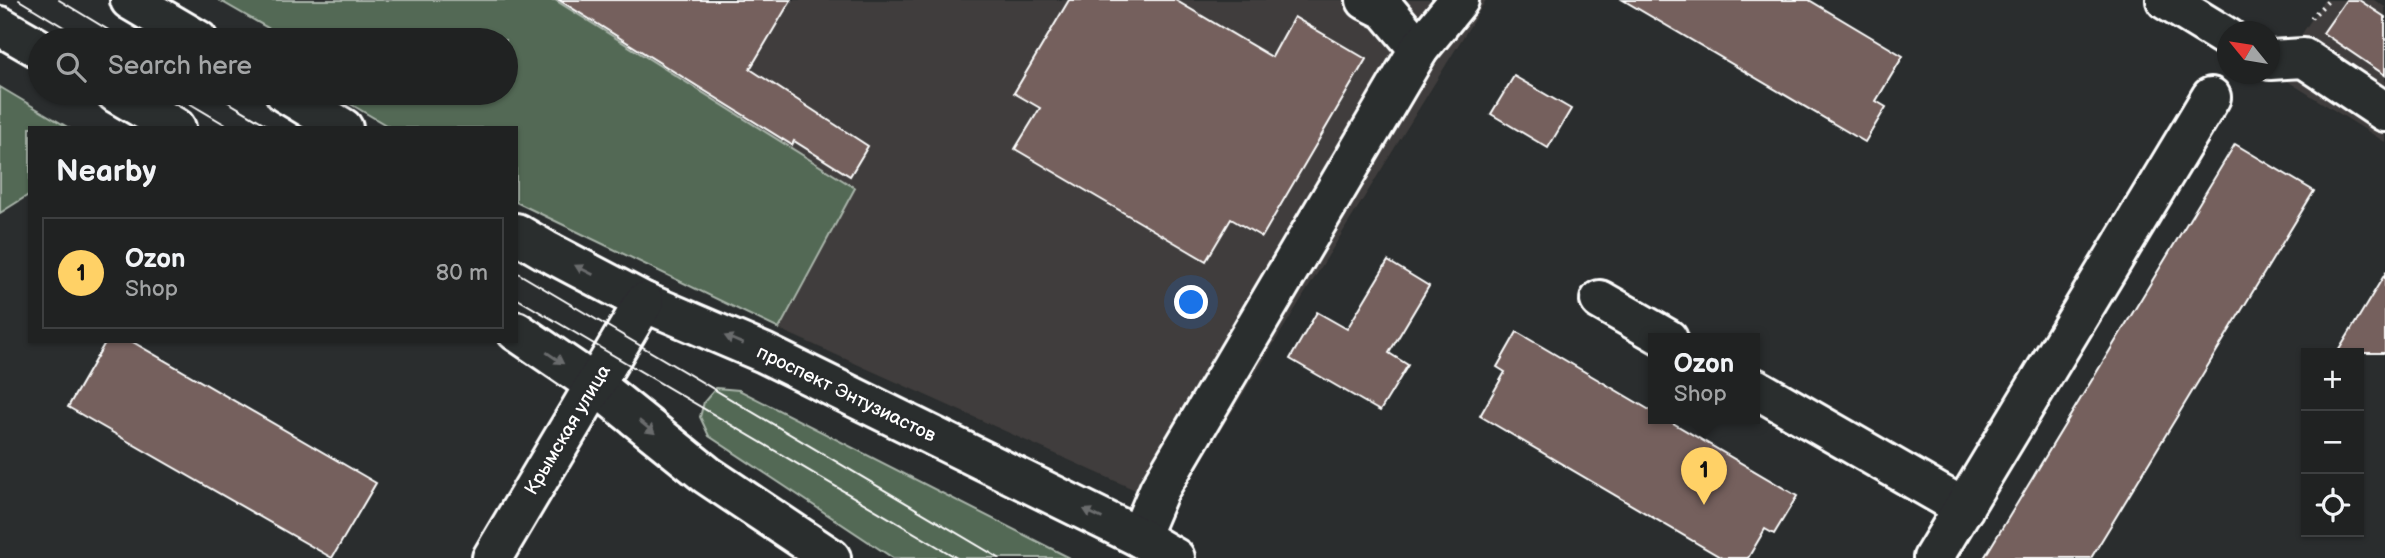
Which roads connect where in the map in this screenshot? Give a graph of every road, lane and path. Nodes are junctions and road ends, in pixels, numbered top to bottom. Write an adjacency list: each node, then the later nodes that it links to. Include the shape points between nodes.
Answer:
1 (130, 0): 6 (main road)
2 (1366, 0): 9 (main road, via 1386,10)
3 (1459, 0): 9 (main road)
4 (2166, 0): 7 (main road)
5 (0, 26): 8 (main road)
6 (178, 28)
7 (2217, 31)
8 (28, 42)
9 (1419, 49): 25 (main road, via 1159,490)
10 (2280, 59): 14 (main road, via 2304,58)
11 (2211, 97): 24 (main road)
12 (137, 105): 15 (main road)
13 (305, 105): 16 (main road)
14 (2385, 111)
15 (173, 126)
16 (340, 126)
17 (518, 234): 19 (main road, проспект Энтузиастов, one-way to 17)
18 (1600, 300): 21 (main road)
19 (645, 302): 22 (main road, Крымская улица); 25 (main road, проспект Энтузиастов, one-way to 19, via 777,359)
20 (518, 332): 22 (main road, one-way to 22)
21 (1658, 333)
22 (594, 384): 26 (main road, Крымская улица); 27 (main road, one-way to 27, via 707,475)
23 (1760, 391): 24 (main road)
24 (1964, 508): 29 (main road)
25 (1139, 537): 28 (main road, проспект Энтузиастов)
26 (492, 558)
27 (831, 558)
28 (1175, 558)
29 (1933, 558)

